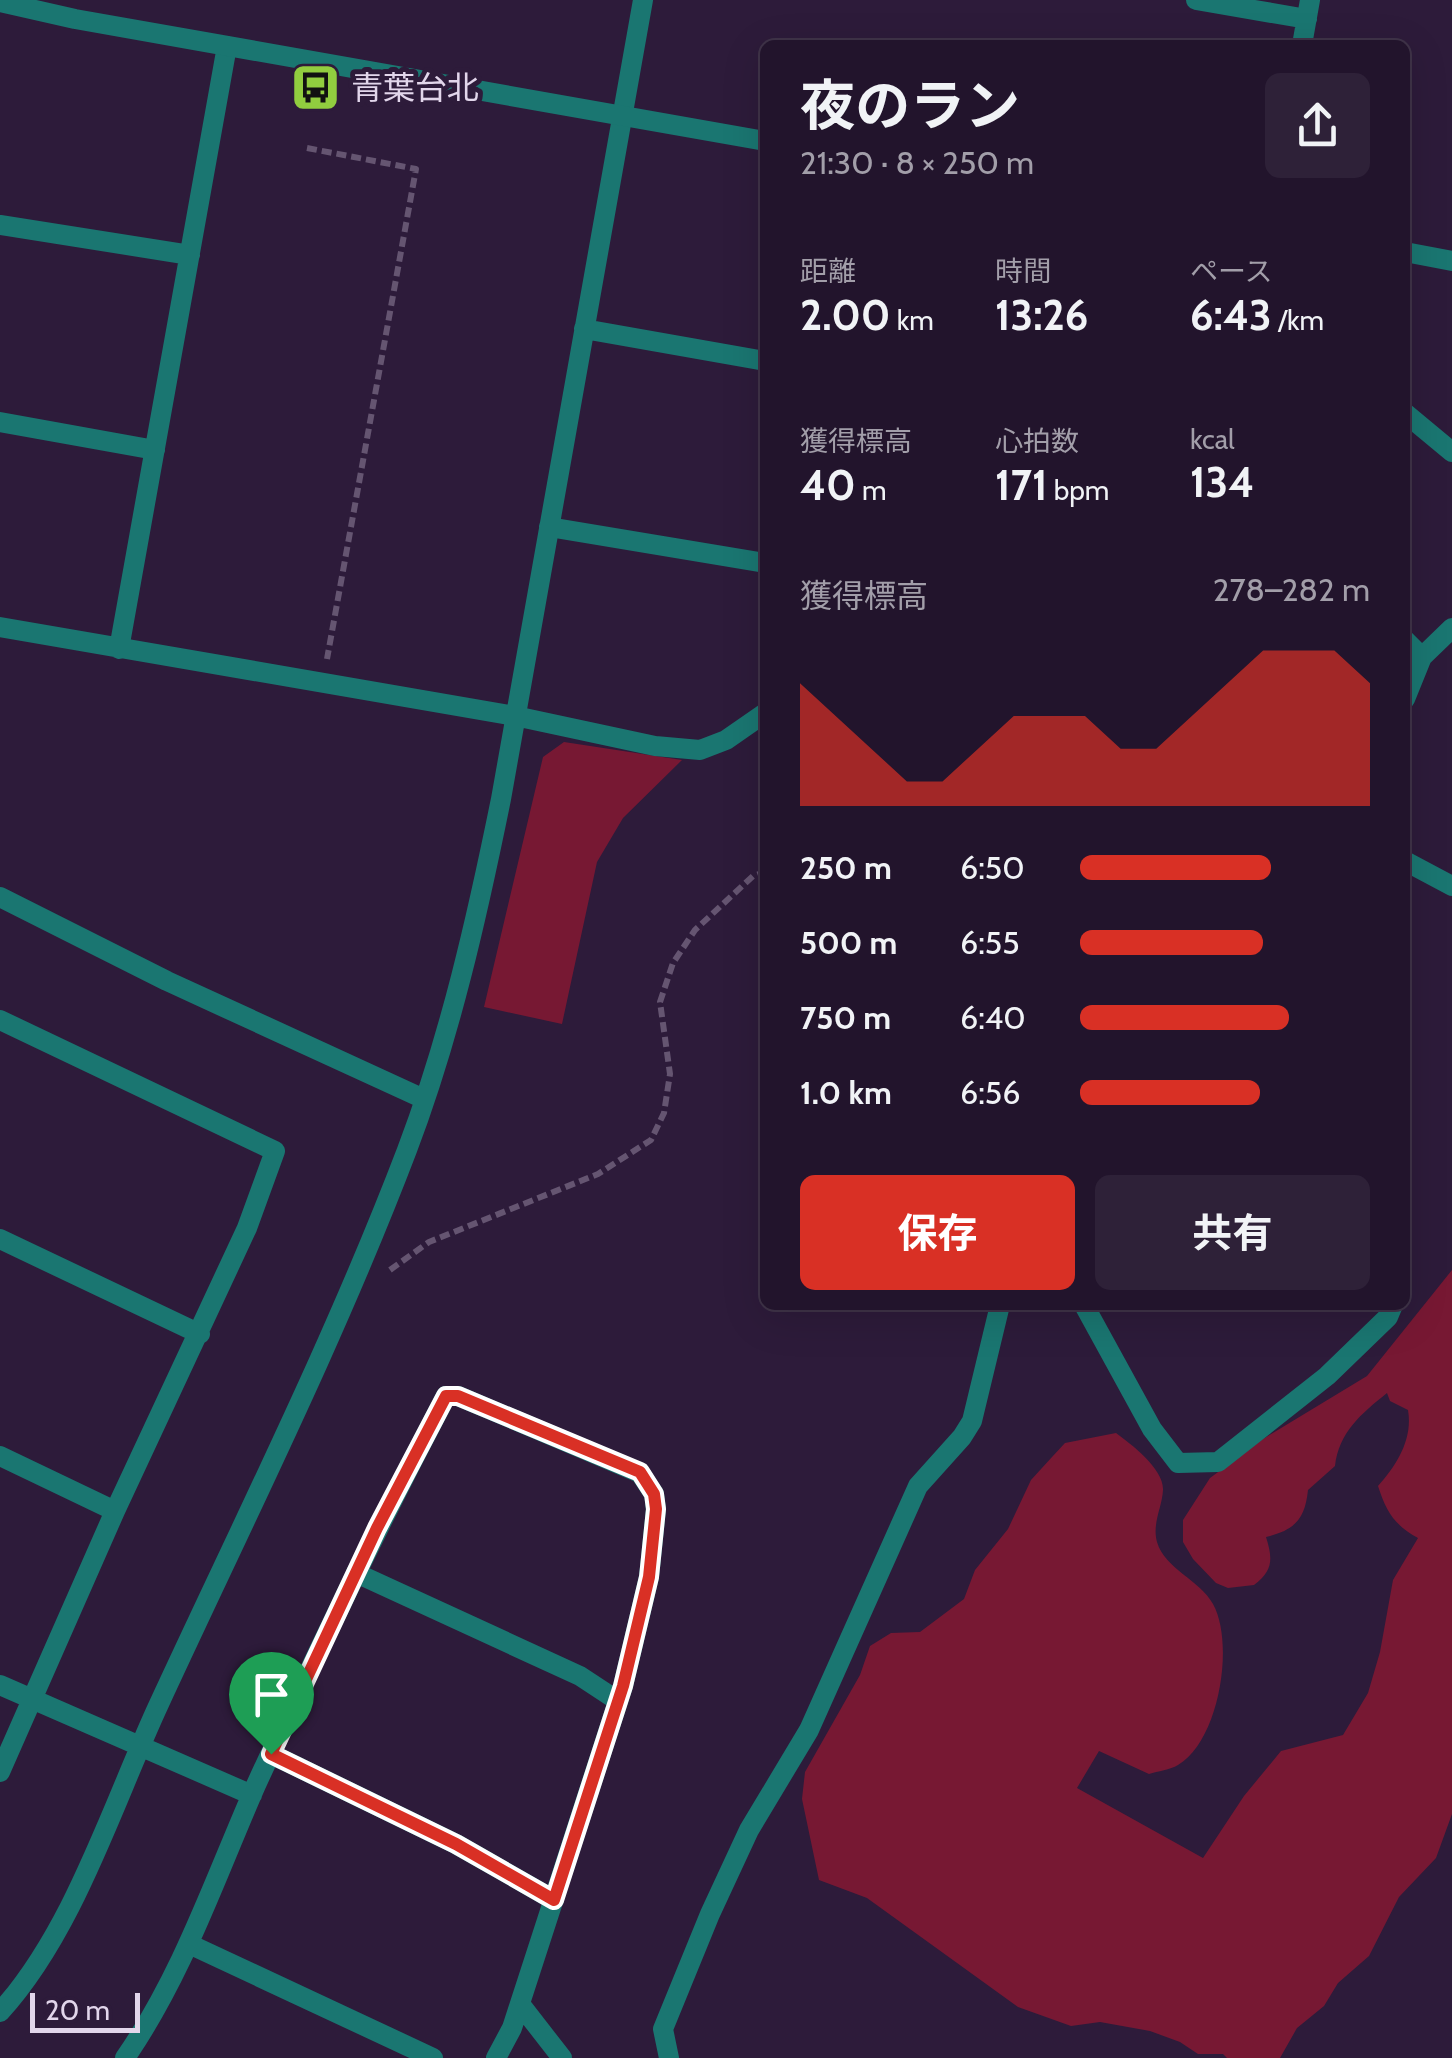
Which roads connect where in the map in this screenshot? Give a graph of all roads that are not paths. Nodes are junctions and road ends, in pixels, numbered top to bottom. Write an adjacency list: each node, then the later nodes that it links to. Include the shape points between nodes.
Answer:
1 (642, 0): 7 (street)
2 (1196, 0): 4 (street)
3 (0, 2): 6 (street)
4 (1308, 10): 5 (street)
5 (1303, 40)
6 (227, 46): 7 (street); 11 (street)
7 (622, 116): 8 (street); 13 (street)
8 (760, 139)
9 (0, 225): 11 (street)
10 (1410, 253): 12 (street)
11 (190, 255): 17 (street)
12 (1452, 261)
13 (584, 330): 14 (street); 19 (street)
14 (760, 360)
15 (1410, 417): 18 (street)
16 (0, 422): 17 (street)
17 (155, 450): 24 (street)
18 (1452, 452)
19 (549, 527): 20 (street); 27 (street)
20 (760, 562)
21 (0, 627): 24 (street)
22 (1452, 628): 25 (street)
23 (1410, 645): 25 (street)
24 (119, 648): 27 (street)
25 (1422, 658): 26 (street)
26 (1410, 687)
27 (515, 716): 28 (street, via 700,750); 33 (street, via 478,911)
28 (760, 716)
29 (1410, 864): 30 (street)
30 (1452, 886)
31 (0, 898): 33 (street)
32 (0, 1020): 38 (street, via 275,1151)
33 (424, 1099): 45 (street, via 331,1331)
34 (0, 1239): 38 (street)
35 (999, 1310): 57 (street, via 972,1421 918,1486 810,1730 749,1830 710,1914 664,2028)
36 (1087, 1310): 37 (street, via 1178,1463 1218,1462 1327,1376)
37 (1391, 1310)
38 (200, 1334): 40 (street)
39 (0, 1456): 40 (street)
40 (116, 1511): 43 (street)
41 (356, 1572): 44 (street); 44 (street, via 446,1396 640,1472 656,1509 649,1577); 46 (street)
42 (0, 1685): 43 (street)
43 (32, 1700): 45 (street); 47 (street)
44 (618, 1700): 49 (street)
45 (139, 1746): 48 (street); 52 (street, via 65,1916 41,1961)
46 (271, 1754): 48 (street); 49 (street)
47 (0, 1772)
48 (252, 1795): 50 (street)
49 (554, 1900): 51 (street)
50 (189, 1944): 53 (street); 54 (street)
51 (520, 2004): 55 (street); 56 (street)
52 (0, 2012)
53 (125, 2058)
54 (433, 2058)
55 (496, 2058)
56 (562, 2058)
57 (669, 2058)

